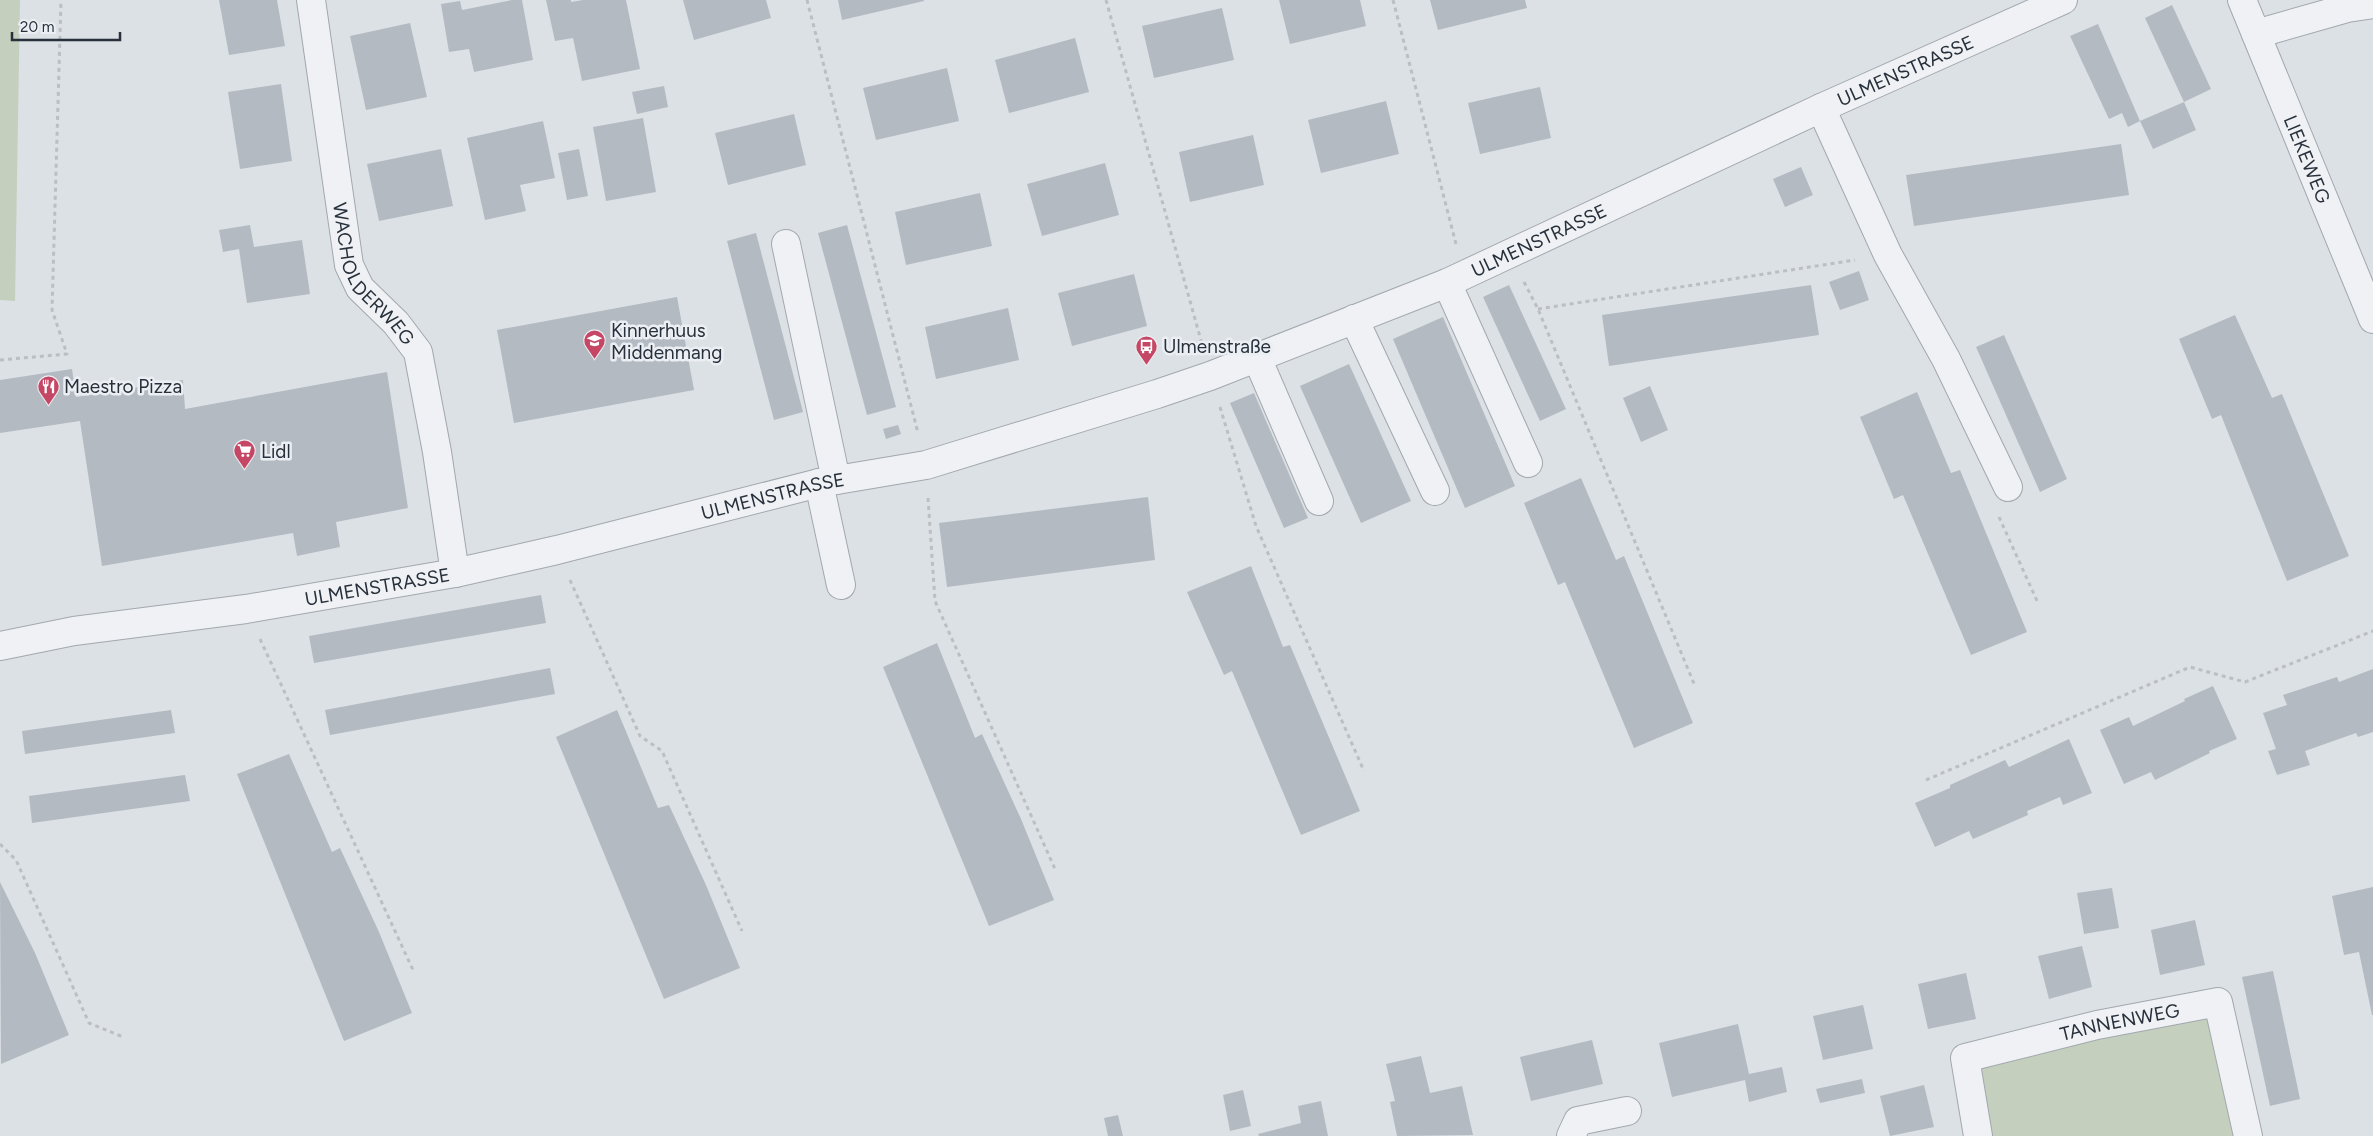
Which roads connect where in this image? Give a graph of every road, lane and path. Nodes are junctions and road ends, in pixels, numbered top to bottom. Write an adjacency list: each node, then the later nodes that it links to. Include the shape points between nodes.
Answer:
1 (61, 0): 19 (path, via 52,310 67,354)
2 (311, 0): 28 (street, WACHOLDERWEG, via 349,265 360,288 396,323 418,352 437,452)
3 (807, 0): 22 (path)
4 (1106, 0): 20 (path)
5 (1393, 0): 14 (path)
6 (2063, 0): 10 (street, ULMENSTRASSE)
7 (2242, 0): 9 (street, LIEKEWEG)
8 (2373, 4): 9 (street, via 2347,8)
9 (2256, 34): 17 (street, LIEKEWEG)
10 (1821, 108): 12 (street, ULMENSTRASSE); 13 (street)
11 (786, 244): 23 (street)
12 (1510, 255): 14 (street, ULMENSTRASSE); 15 (path)
13 (1888, 255): 15 (path); 24 (street, via 1946,359)
14 (1455, 278): 16 (street, ULMENSTRASSE); 21 (street)
15 (1538, 310): 33 (path)
16 (1354, 319): 18 (street, ULMENSTRASSE); 25 (street)
17 (2373, 319)
18 (1257, 358): 20 (street, ULMENSTRASSE); 26 (street)
19 (0, 360)
20 (1210, 376): 22 (street, ULMENSTRASSE); 34 (path, via 1256,526)
21 (1528, 463)
22 (926, 465): 23 (street, ULMENSTRASSE); 37 (path, via 935,601)
23 (827, 482): 27 (street, ULMENSTRASSE); 29 (street)
24 (2008, 487)
25 (1435, 491)
26 (1319, 501)
27 (557, 550): 28 (street, ULMENSTRASSE); 38 (path, via 640,736 662,751)
28 (454, 573): 30 (street, ULMENSTRASSE)
29 (840, 585)
30 (246, 609): 32 (street, ULMENSTRASSE, via 74,631); 39 (path)
31 (2373, 631): 35 (path, via 2245,682 2190,667)
32 (0, 646)
33 (1695, 686)
34 (1364, 771)
35 (1926, 780)
36 (0, 844): 40 (path, via 16,860 89,1023)
37 (1055, 869)
38 (742, 931)
39 (413, 970)
40 (123, 1037)
41 (1627, 1110): 42 (street, via 1578,1122)
42 (1571, 1136)
43 (1978, 1136): 44 (street, TANNENWEG, via 1965,1058 2096,1025 2218,1002)
44 (2248, 1136)

